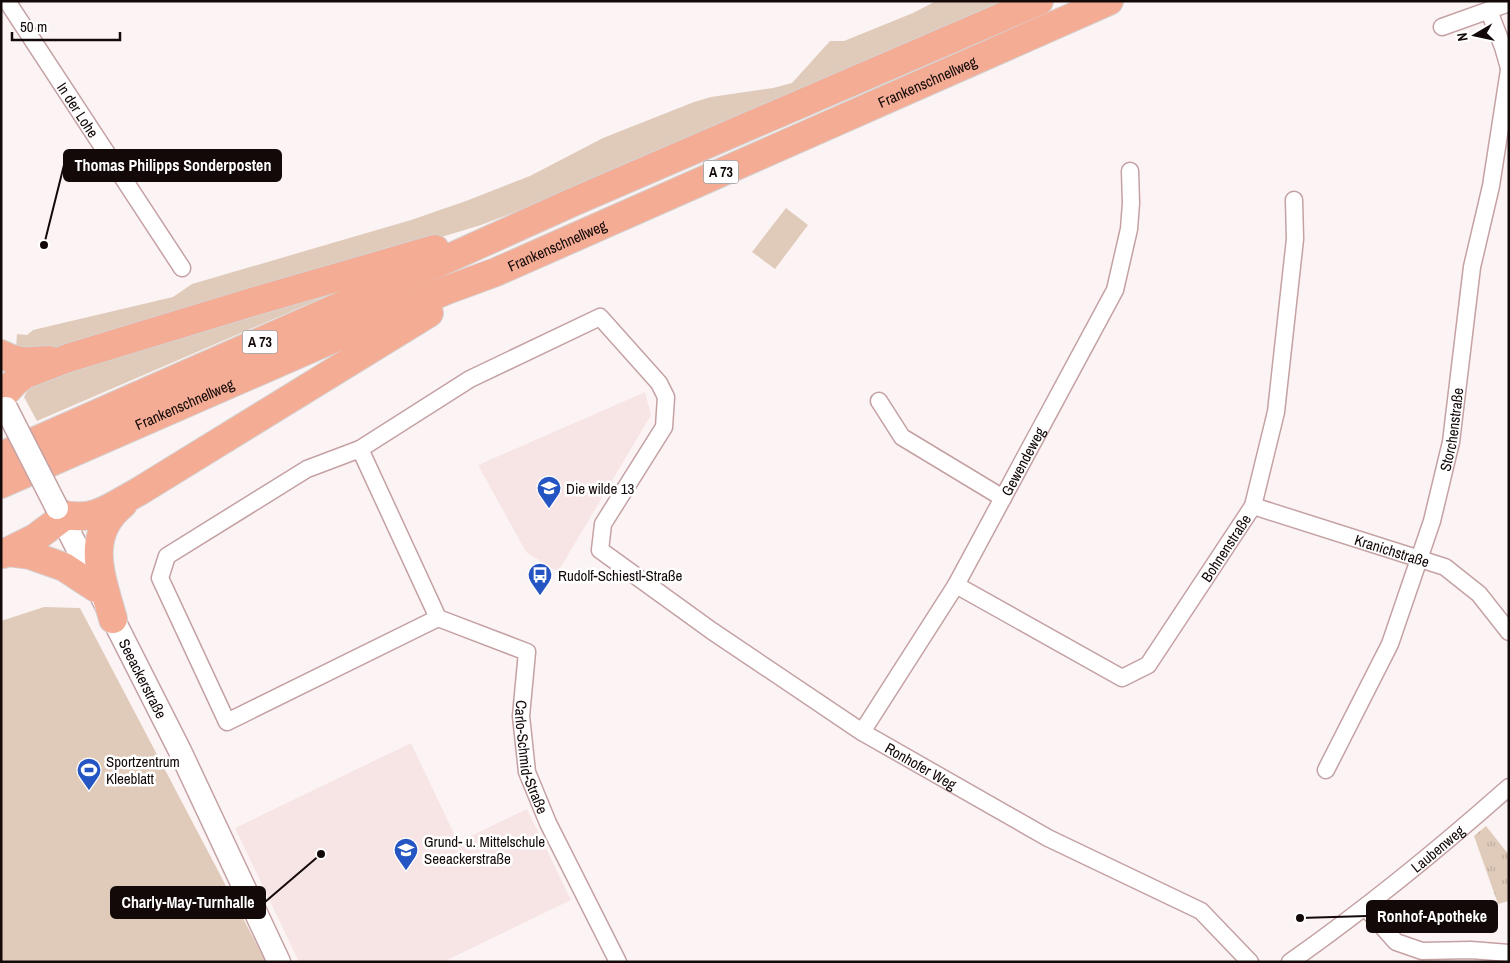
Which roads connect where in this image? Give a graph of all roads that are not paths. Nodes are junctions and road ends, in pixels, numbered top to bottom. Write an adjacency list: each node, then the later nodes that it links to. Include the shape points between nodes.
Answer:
1 (7, 1): 11 (street, In der Lohe)
2 (1039, 1): 10 (highway, Frankenschnellweg / A 73)
3 (1109, 1): 12 (highway, Frankenschnellweg / A 73)
4 (1509, 3): 5 (street)
5 (1490, 11): 6 (street); 7 (street, Storchenstraße)
6 (1442, 27)
7 (1509, 69): 25 (street, Storchenstraße, via 1491,186 1472,267 1451,442 1432,521)
8 (1130, 170): 21 (street, Gewendeweg, via 1130,228 1115,290)
9 (1294, 200): 22 (street, Bohnenstraße, via 1295,240 1276,412)
10 (518, 226): 14 (highway); 18 (highway, Frankenschnellweg / A 73)
11 (182, 268)
12 (496, 272): 19 (highway, Frankenschnellweg / A 73, via 351,331); 20 (highway)
13 (1, 354): 14 (highway, via 22,362)
14 (68, 358): 16 (highway, via 24,375 16,381)
15 (880, 401): 21 (street, via 902,437)
16 (3, 402): 23 (main road, Seeackerstraße, bridge)
17 (360, 450): 28 (street); 28 (street, via 307,469 167,556 160,578 227,722); 31 (street, Ronhofer Weg, via 470,379 600,317 659,383 666,397 664,427 603,524 600,550 712,631)
18 (1, 456)
19 (1, 484)
20 (138, 492): 23 (highway, via 94,515 74,517); 29 (highway, via 105,523 100,536 100,568)
21 (1003, 498): 26 (street, Gewendeweg)
22 (1253, 506): 25 (street, Kranichstraße); 26 (street, Bohnenstraße, via 1148,665 1122,678)
23 (59, 513): 24 (highway, via 34,538); 27 (main road, Seeackerstraße)
24 (4, 553): 27 (highway, via 30,555 64,567)
25 (1418, 558): 30 (street, Kranichstraße, via 1445,567 1479,594); 32 (street, Storchenstraße, via 1390,644)
26 (956, 585): 31 (street, Gewendeweg)
27 (96, 588): 29 (main road, Seeackerstraße)
28 (438, 618): 37 (street, Carlo-Schmid-Straße, via 527,652 521,716 527,772 548,824)
29 (113, 619): 36 (main road, Seeackerstraße, via 180,751)
30 (1509, 632)
31 (862, 732): 38 (street, Ronhofer Weg, via 1048,838 1201,911)
32 (1326, 770)
33 (1509, 787): 34 (street, Laubenweg)
34 (1365, 908): 35 (street, via 1396,942 1422,951); 39 (street, Laubenweg)
35 (1509, 953)
36 (279, 962)
37 (618, 962)
38 (1250, 962)
39 (1290, 962)

